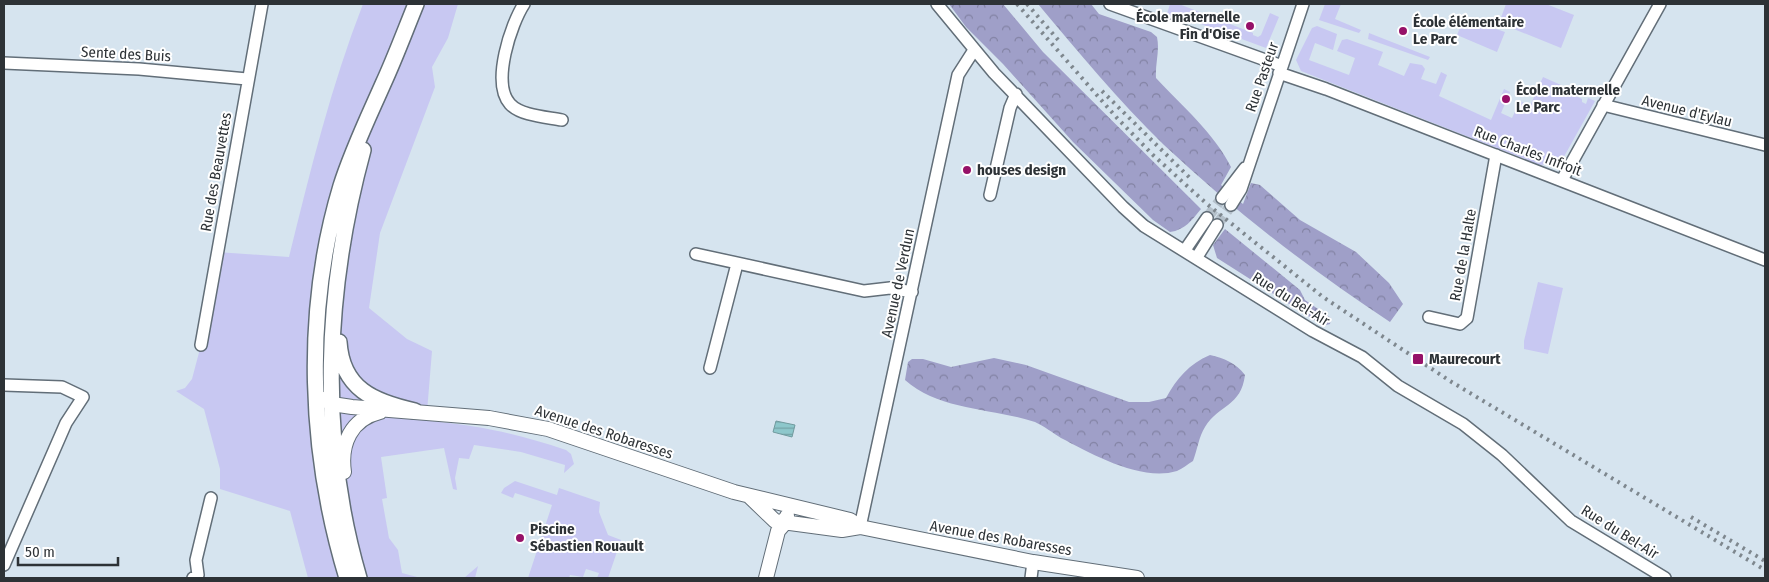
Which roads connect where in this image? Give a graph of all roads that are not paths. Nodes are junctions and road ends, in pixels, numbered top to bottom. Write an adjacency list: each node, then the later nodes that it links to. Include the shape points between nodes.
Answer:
1 (262, 4): 11 (street, Rue des Beauvettes)
2 (416, 4): 12 (main road)
3 (524, 4): 15 (street, via 506,48 504,75 507,99 515,108)
4 (937, 4): 8 (street, Rue du Bel-Air)
5 (1110, 4): 10 (street, Rue Charles Infroit)
6 (1303, 4): 10 (street, Rue Pasteur)
7 (1660, 4): 14 (street)
8 (974, 50): 13 (street, Rue du Bel-Air); 30 (street, Avenue de Verdun, via 958,75)
9 (4, 63): 11 (street, Sente des Buis, via 140,69)
10 (1281, 70): 17 (street, Rue Charles Infroit); 21 (street, Rue Pasteur, via 1249,160)
11 (247, 79): 32 (street, Rue des Beauvettes)
12 (383, 84): 18 (main road); 29 (main road, via 342,184)
13 (1016, 94): 20 (street); 24 (street, Rue du Bel-Air, via 1123,207 1151,230)
14 (1603, 105): 16 (street, Avenue d'Eylau); 19 (street)
15 (562, 120)
16 (1765, 145)
17 (1496, 155): 19 (street, Rue Charles Infroit); 31 (street, Rue de la Halte, via 1467,318 1460,324)
18 (361, 159): 35 (main road, via 336,280 331,350); 37 (main road, via 343,279 340,355 346,372 367,394 386,404)
19 (1562, 180): 27 (street, Rue Charles Infroit)
20 (990, 195)
21 (1226, 201)
22 (1208, 218): 24 (street)
23 (1217, 225): 26 (street)
24 (1185, 250): 26 (street, Rue du Bel-Air)
25 (696, 254): 28 (street)
26 (1197, 257): 52 (street, Rue du Bel-Air, via 1313,331 1362,357 1398,386 1463,424 1502,455 1571,521)
27 (1765, 260)
28 (737, 264): 30 (street, via 864,291 890,288); 33 (street)
29 (322, 273): 35 (street, via 322,395 326,402); 46 (main road, via 316,350 319,438 330,512)
30 (912, 292): 42 (street, Avenue de Verdun)
31 (1429, 317)
32 (201, 345)
33 (710, 368)
34 (4, 385): 44 (street, via 62,387 83,397 66,423)
35 (332, 404): 36 (street, Avenue des Robaresses); 47 (main road, via 338,482)
36 (385, 411): 37 (street, Avenue des Robaresses); 48 (street, via 354,426 342,456)
37 (415, 411): 38 (street, Avenue des Robaresses, via 489,418 548,429)
38 (750, 497): 40 (street, Avenue des Robaresses); 41 (street, Avenue des Robaresses)
39 (211, 498): 45 (street, via 196,560)
40 (784, 505): 41 (street); 42 (street, Avenue des Robaresses, via 850,520)
41 (779, 525): 42 (street, Avenue des Robaresses, via 798,522 842,530); 49 (street)
42 (860, 527): 43 (street, Avenue des Robaresses)
43 (1034, 562): 50 (street); 51 (street, Avenue des Robaresses)
44 (4, 565)
45 (198, 577)
46 (347, 578)
47 (359, 578)
48 (363, 578)
49 (766, 578)
50 (1031, 578)
51 (1137, 578)
52 (1665, 578)

